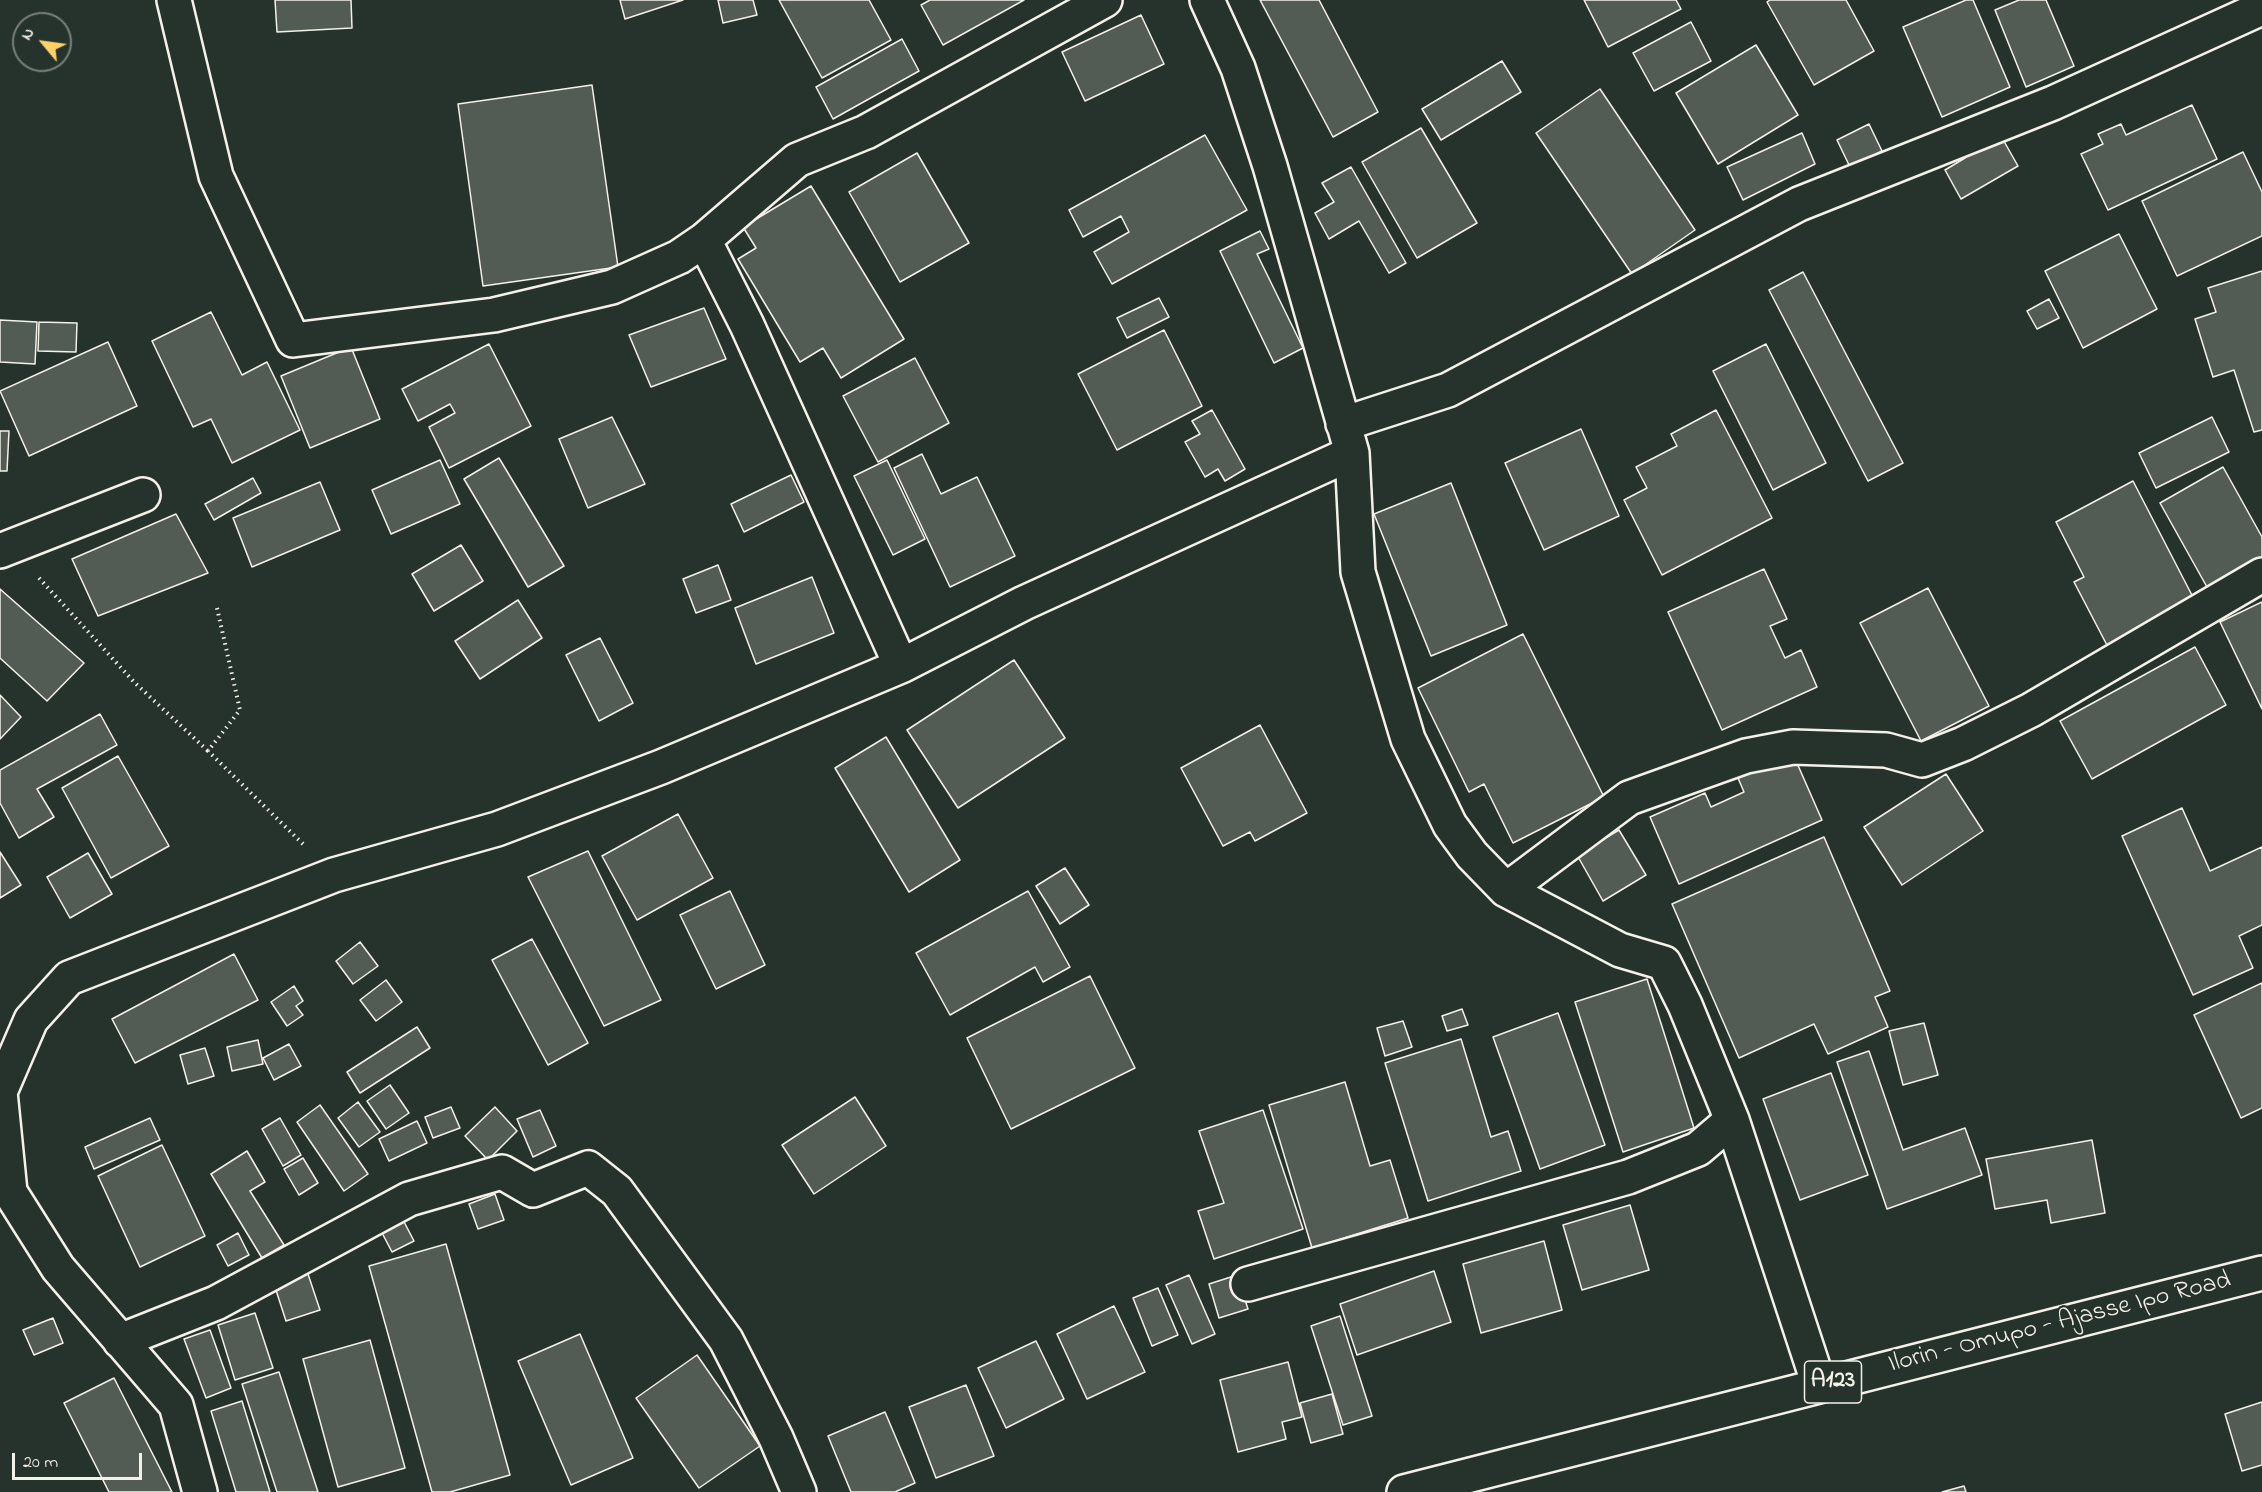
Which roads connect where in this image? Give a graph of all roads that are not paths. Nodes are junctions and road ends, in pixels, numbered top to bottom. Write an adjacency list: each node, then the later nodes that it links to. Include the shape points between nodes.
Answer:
1 (174, 0): 5 (main road, via 216,176 293,340 494,315 612,287 680,257)
2 (1105, 0): 5 (main road, via 866,132 797,160)
3 (1207, 0): 6 (main road, via 1238,68 1270,166)
4 (2262, 8): 6 (main road, via 2054,103 1799,204 1448,390)
5 (704, 240): 10 (main road, via 747,325)
6 (1347, 439): 10 (main road); 11 (main road, via 1358,572 1408,739 1450,825)
7 (143, 495): 8 (main road)
8 (5, 549)
9 (2262, 575): 11 (main road, via 2031,710 1963,744 1922,760 1886,750 1793,747 1746,756 1629,798)
10 (902, 666): 15 (main road, via 661,766 496,829 334,875 69,978 31,1020 0,1092 10,1192 58,1268)
11 (1506, 890): 12 (main road, via 1620,950 1664,963)
12 (1732, 1120): 14 (main road, via 1698,1149 1628,1177); 16 (main road)
13 (2262, 1274): 16 (main road, Ilorin - Omupo - Ajasse Ipo Road / A123)
14 (1248, 1284)
15 (120, 1341): 17 (main road, via 176,1405); 18 (main road, via 216,1303 409,1199 502,1172 533,1190 588,1168 617,1191 726,1340)
16 (1819, 1385): 19 (main road, Ilorin - Omupo - Ajasse Ipo Road / A123)
17 (200, 1492)
18 (799, 1492)
19 (1404, 1492)

